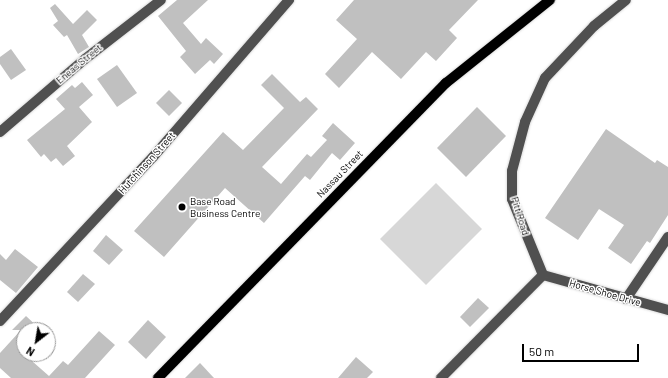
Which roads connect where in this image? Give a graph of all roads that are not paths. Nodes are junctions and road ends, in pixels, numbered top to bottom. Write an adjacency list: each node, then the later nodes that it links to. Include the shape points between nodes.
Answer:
1 (161, 0): 5 (street, Eneas Street, via 85,59)
2 (289, 0): 10 (street, Hutchinson Street, via 153,157)
3 (550, 0): 11 (main road, Nassau Street, via 446,83)
4 (626, 0): 7 (street, Pitt Road, via 594,26 545,78 525,122 512,171 512,199)
5 (0, 132)
6 (668, 237): 8 (street)
7 (543, 275): 8 (street, Horse Shoe Drive); 12 (street)
8 (626, 299): 9 (street, Horse Shoe Drive)
9 (668, 310)
10 (0, 321)
11 (158, 378)
12 (441, 378)

